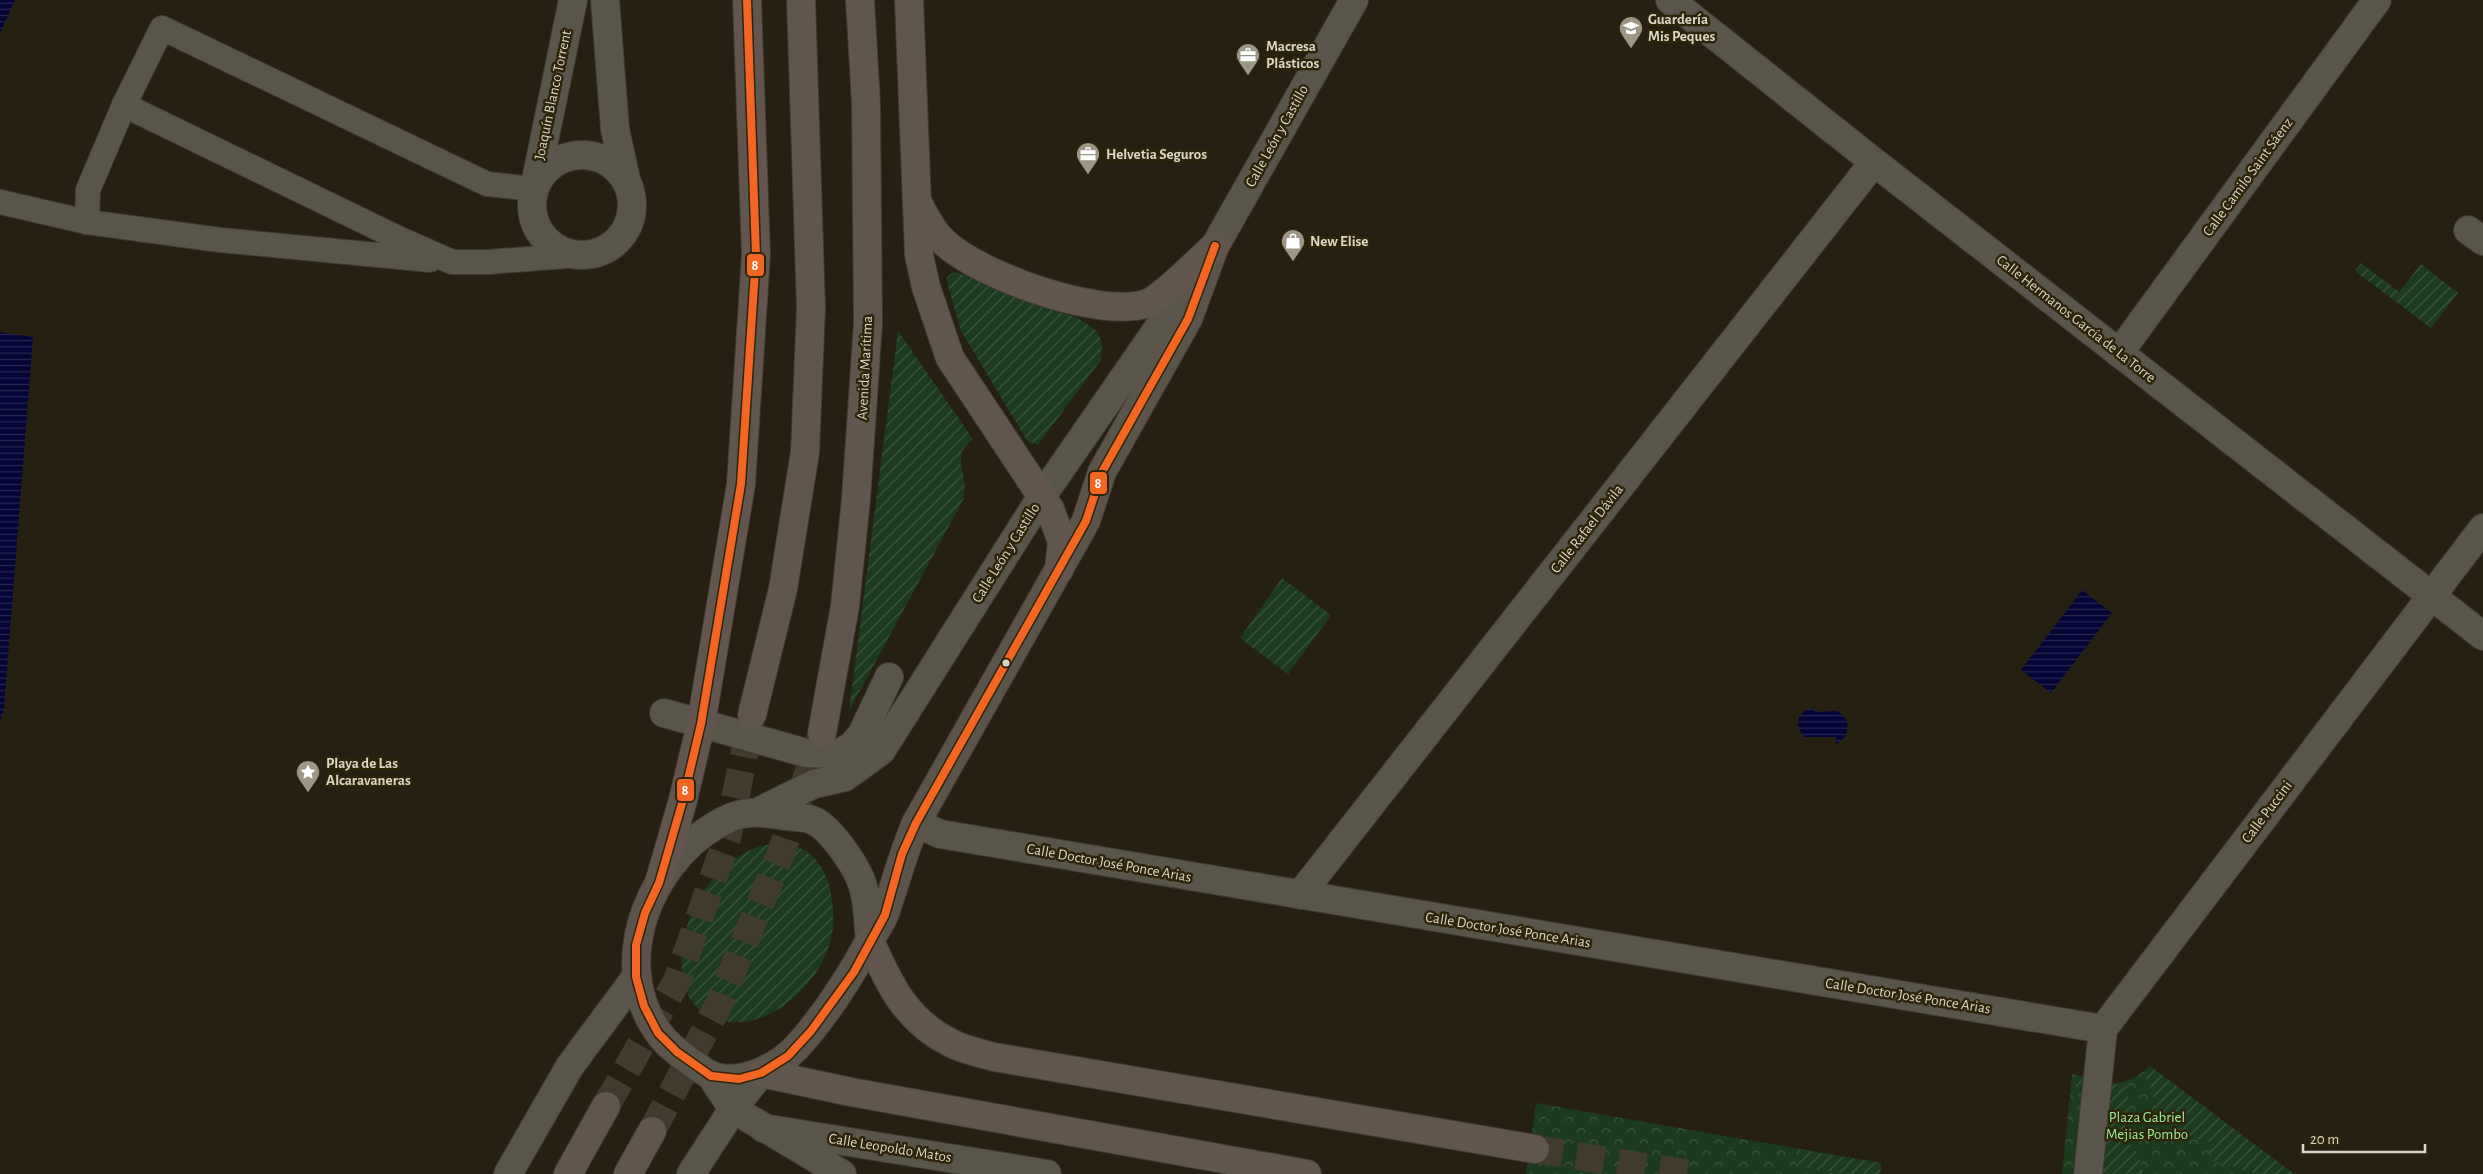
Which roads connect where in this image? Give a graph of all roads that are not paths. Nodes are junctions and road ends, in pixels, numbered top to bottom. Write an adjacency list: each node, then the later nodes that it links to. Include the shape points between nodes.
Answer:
1 (573, 0): 13 (street, Joaquín Blanco Torrent)
2 (605, 0): 12 (street, via 615,129)
3 (747, 0): 29 (highway, via 756,255 741,484)
4 (801, 0): 28 (highway, via 811,308 805,452 783,589)
5 (860, 0): 30 (highway, Avenida Marítima, via 866,104 868,323 845,606)
6 (908, 0): 14 (highway)
7 (1354, 0): 17 (street, Calle León y Castillo)
8 (1670, 0): 11 (street, Calle Hermanos García de La Torre)
9 (2377, 0): 20 (street, Calle Camilo Saint Sáenz)
10 (124, 104): 13 (lane, via 162,28 487,184); 16 (lane, via 88,190); 19 (lane)
11 (1874, 162): 20 (street, Calle Hermanos García de La Torre); 34 (street, Calle Rafael Dávila)
12 (626, 180): 13 (street, via 616,167 602,158 586,154 569,156 554,163); 18 (street, via 632,194 632,210 621,238 595,253)
13 (534, 189): 18 (street, via 534,220 541,233 565,252)
14 (917, 200): 17 (highway, via 930,226 944,242 972,261 1000,275 1065,298 1124,307 1149,302); 21 (highway, via 919,255 924,279 950,358)
15 (0, 202): 16 (lane)
16 (87, 222): 19 (lane, via 220,240)
17 (1214, 246): 21 (street, Calle León y Castillo); 23 (street, Calle León y Castillo, via 1188,319 1102,472 1086,521)
18 (580, 255): 19 (lane)
19 (452, 262)
20 (2119, 353): 24 (street, Calle Hermanos García de La Torre)
21 (1042, 496): 23 (highway, via 1062,542); 31 (street, Calle León y Castillo, via 882,750 845,776 814,784)
22 (2483, 528): 24 (street, Calle Puccini)
23 (1059, 570): 32 (street, Calle León y Castillo)
24 (2432, 596): 25 (street, Calle Hermanos García de La Torre); 37 (street, Calle Puccini)
25 (2483, 636)
26 (889, 677): 29 (street, via 862,734 852,746 838,754 806,753)
27 (664, 713): 29 (street)
28 (752, 715)
29 (701, 724): 33 (highway)
30 (822, 733)
31 (760, 812): 33 (street, via 734,816 702,833); 35 (street, via 814,821 845,850 861,880)
32 (916, 823): 34 (street, Calle Doctor José Ponce Arias, via 940,834); 35 (street, Calle León y Castillo, via 902,854 885,915)
33 (659, 883): 36 (street, via 645,913 636,946)
34 (1300, 895): 37 (street, Calle Doctor José Ponce Arias)
35 (870, 941): 38 (street, Calle León y Castillo, via 854,972 811,1031 788,1056); 44 (highway, via 890,986 920,1023 951,1043 994,1057)
36 (636, 976): 39 (street, via 644,1006 658,1033 677,1052); 45 (street, via 570,1066)
37 (2103, 1029): 52 (street)
38 (762, 1073): 39 (street, via 739,1078); 41 (street); 51 (highway)
39 (711, 1076): 41 (street)
40 (606, 1106): 46 (highway)
41 (733, 1109): 42 (street); 48 (street)
42 (763, 1128): 49 (street); 50 (street, Calle Leopoldo Matos)
43 (652, 1131): 47 (highway)
44 (1535, 1149)
45 (508, 1174)
46 (568, 1174)
47 (628, 1174)
48 (691, 1174)
49 (842, 1174)
50 (1047, 1174)
51 (1307, 1174)
52 (2088, 1174)

